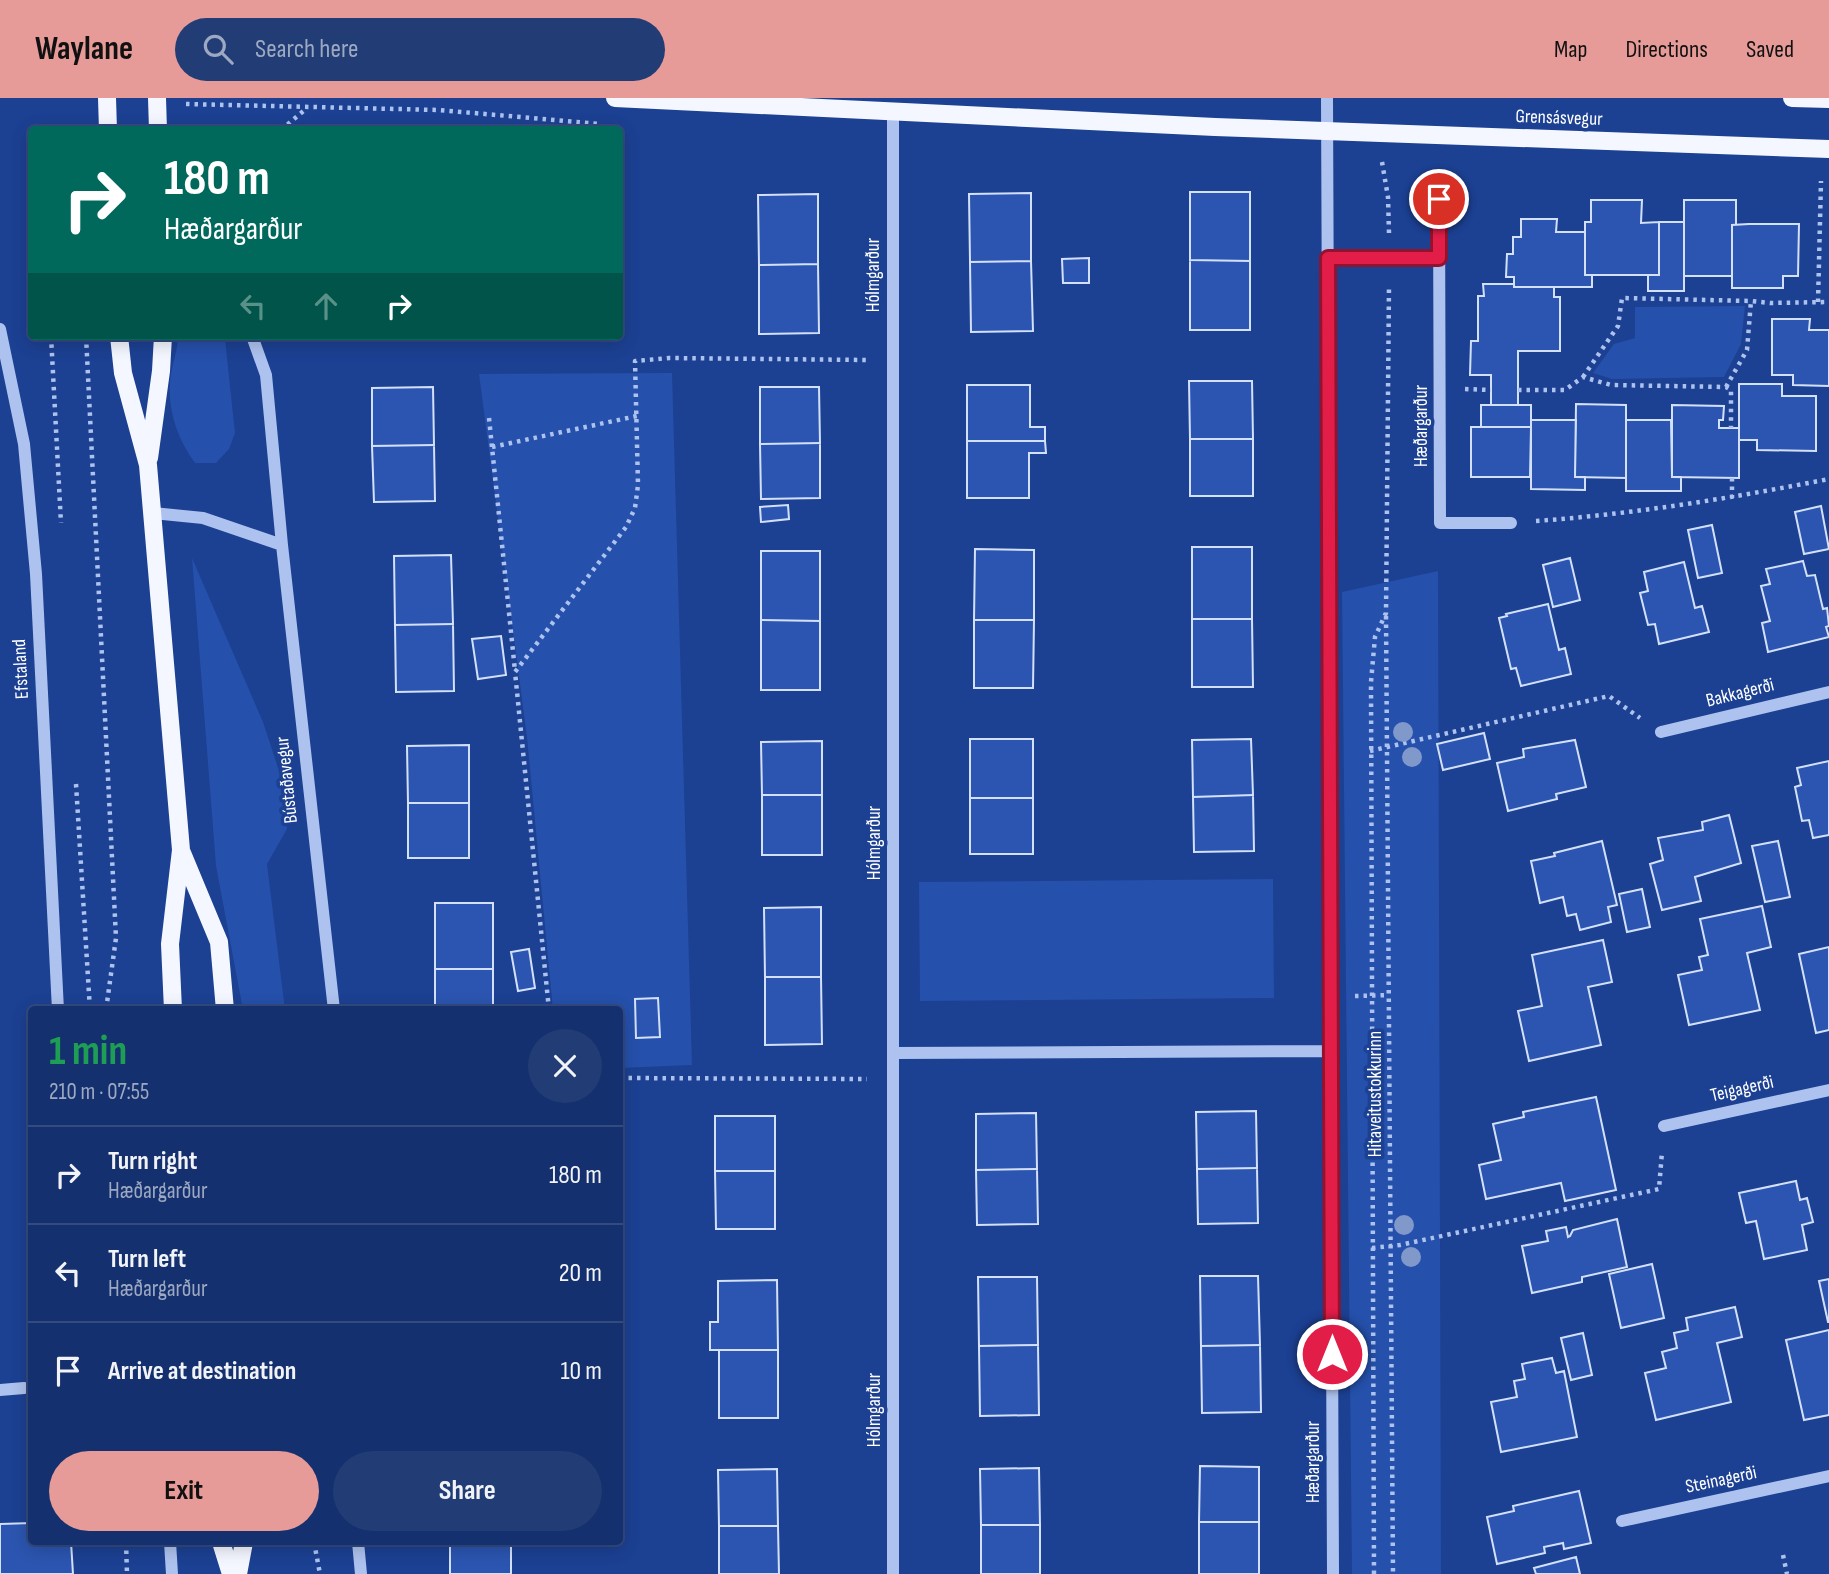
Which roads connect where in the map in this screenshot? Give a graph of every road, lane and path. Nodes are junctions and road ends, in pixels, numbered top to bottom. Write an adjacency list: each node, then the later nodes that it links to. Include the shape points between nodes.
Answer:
1 (107, 98): 11 (main road)
2 (157, 98): 12 (main road)
3 (615, 98): 10 (main road, Grensásvegur)
4 (1327, 98): 14 (street, Hæðargarður)
5 (1792, 98): 6 (main road)
6 (1829, 99)
7 (229, 106): 8 (path)
8 (289, 108)
9 (307, 108): 13 (path)
10 (893, 111): 14 (main road, Grensásvegur); 31 (street, Hólmgarður)
11 (108, 126)
12 (158, 126)
13 (286, 126)
14 (1327, 131): 15 (main road, Grensásvegur); 20 (street, Hæðargarður)
15 (1829, 149)
16 (1381, 160): 19 (path)
17 (1821, 181): 24 (path)
18 (1439, 199): 21 (street, Hæðargarður)
19 (1390, 241)
20 (1328, 258): 21 (street); 62 (street, Hæðargarður)
21 (1439, 258): 44 (street, Hæðargarður, via 1440,523)
22 (1389, 274): 46 (path, Hitaveitustokkurinn)
23 (1751, 301): 24 (path); 32 (path, via 1622,298 1618,326); 33 (path, via 1747,349)
24 (1818, 302): 25 (path)
25 (1829, 302)
26 (0, 329): 56 (street, Efstaland, via 24,444 34,561)
27 (86, 340): 57 (path, via 116,938)
28 (119, 340): 39 (main road, via 123,373)
29 (163, 340): 39 (main road)
30 (253, 340): 45 (street, Bústaðavegur, via 266,375)
31 (893, 360): 35 (path, via 635,361); 63 (street, Hólmgarður)
32 (1583, 377): 33 (path, via 1611,385); 34 (path, via 1564,390)
33 (1726, 387): 37 (path, via 1731,390)
34 (1518, 390)
35 (637, 416): 38 (path); 47 (path, via 638,485 626,527)
36 (489, 418): 38 (path)
37 (1731, 428)
38 (492, 447): 47 (path)
39 (148, 465): 43 (main road)
40 (1732, 478): 42 (path)
41 (1829, 479): 42 (path)
42 (1732, 498): 44 (path)
43 (153, 513): 45 (street, via 203,518); 52 (main road)
44 (1511, 523)
45 (282, 545): 60 (street, Bústaðavegur)
46 (1386, 613): 50 (path, Hitaveitustokkurinn); 51 (path, via 1375,638)
47 (515, 672): 61 (path)
48 (1829, 692): 49 (street, Bakkagerði)
49 (1661, 732): 50 (path, via 1609,696)
50 (1387, 748): 51 (path); 54 (path, Hitaveitustokkurinn)
51 (1370, 751): 53 (path)
52 (181, 850): 58 (main road, via 170,944); 59 (main road, via 219,942)
53 (1371, 995): 54 (path); 55 (path); 69 (path)
54 (1389, 995): 68 (path, Hitaveitustokkurinn)
55 (1355, 996)
56 (58, 1006)
57 (107, 1006)
58 (173, 1006)
59 (225, 1006)
60 (334, 1006)
61 (549, 1006)
62 (1331, 1051): 63 (street); 88 (street, Hæðargarður)
63 (893, 1054): 65 (street, Hólmgarður)
64 (623, 1078): 65 (path)
65 (893, 1080): 87 (street, Hólmgarður)
66 (1829, 1090): 67 (street, Teigagerði)
67 (1664, 1126): 68 (path, via 1659,1189)
68 (1391, 1246): 69 (path); 90 (path, Hitaveitustokkurinn)
69 (1373, 1248): 89 (path)
70 (24, 1388): 71 (street)
71 (0, 1390)
72 (1829, 1476): 73 (street, Steinagerði)
73 (1622, 1521)
74 (126, 1545): 81 (path)
75 (170, 1545): 82 (street)
76 (221, 1545): 83 (main road)
77 (243, 1545): 84 (main road)
78 (315, 1545): 85 (path)
79 (358, 1545): 86 (street)
80 (1783, 1555): 91 (path)
81 (127, 1574)
82 (172, 1574)
83 (231, 1574)
84 (238, 1574)
85 (320, 1574)
86 (361, 1574)
87 (893, 1574)
88 (1333, 1574)
89 (1374, 1574)
90 (1393, 1574)
91 (1787, 1574)

